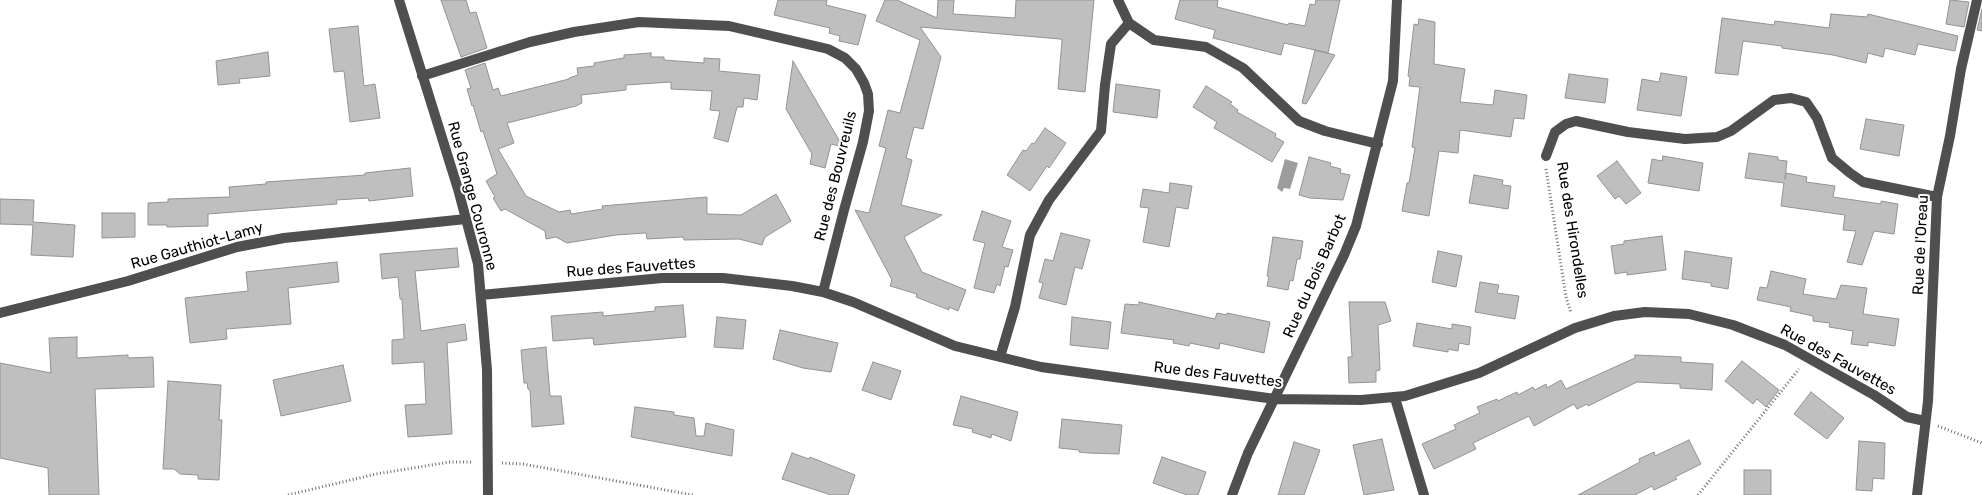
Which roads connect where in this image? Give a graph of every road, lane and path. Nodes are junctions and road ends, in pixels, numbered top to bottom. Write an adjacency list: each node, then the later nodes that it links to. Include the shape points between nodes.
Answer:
1 (399, 0): 6 (street, Rue Grange Couronne)
2 (1118, 0): 5 (street)
3 (1397, 0): 7 (street, Rue du Bois Barbot, via 1393,81)
4 (1976, 0): 9 (street, Rue de l'Oreau)
5 (1130, 23): 7 (street, via 1154,40 1206,47 1243,68 1299,121); 15 (street, via 1112,44 1102,131 1049,200 1030,235 1015,307)
6 (422, 76): 10 (street, Rue Grange Couronne); 11 (street, Rue des Bouvreuils, via 539,40 640,22 729,26 828,49 845,58 864,83 868,111 863,142)
7 (1378, 144): 18 (street, Rue du Bois Barbot, via 1356,226)
8 (1546, 156): 9 (street, Rue des Hirondelles, via 1554,132 1576,121 1685,140 1717,137 1731,131 1774,100 1791,98 1806,102 1817,118 1832,158 1857,178 1863,182); 14 (path, Rue des Hirondelles, via 1566,297)
9 (1937, 197): 19 (street, Rue de l'Oreau)
10 (466, 219): 12 (street, Rue Grange Couronne); 13 (street, Rue Gauthiot-Lamy, via 284,238 237,247 128,281)
11 (823, 292): 12 (street, Rue des Fauvettes, via 723,278 662,278); 15 (street, Rue des Fauvettes, via 955,346)
12 (482, 295): 21 (street, Rue Grange Couronne, via 487,370)
13 (0, 313)
14 (1575, 328): 16 (street, Rue des Fauvettes, via 1645,312 1689,314 1733,325 1785,345); 17 (street, Rue des Fauvettes, via 1479,372)
15 (1000, 357): 18 (street, Rue des Fauvettes, via 1041,367)
16 (1808, 358): 19 (street, Rue des Fauvettes, via 1907,417); 24 (path)
17 (1395, 398): 18 (street, Rue des Fauvettes); 23 (street)
18 (1275, 399): 22 (street, Rue du Bois Barbot, via 1248,453)
19 (1925, 421): 20 (path); 25 (street, Rue de l'Oreau)
20 (1982, 443)
21 (488, 495)
22 (1232, 495)
23 (1424, 495)
24 (1698, 495)
25 (1917, 495)

